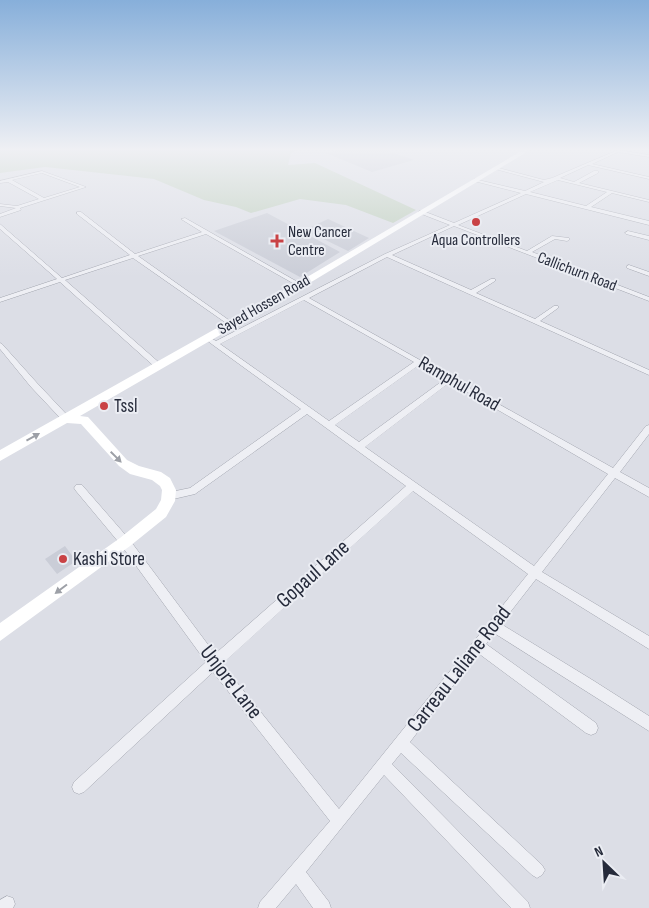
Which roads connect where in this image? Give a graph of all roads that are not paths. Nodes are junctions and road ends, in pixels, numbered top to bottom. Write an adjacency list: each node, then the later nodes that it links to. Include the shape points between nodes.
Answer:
1 (31, 192): 8 (street)
2 (64, 192): 8 (street)
3 (455, 192): 13 (main road, Sayed Hossen Road)
4 (523, 192): 18 (street)
5 (524, 192): 12 (street)
6 (611, 192): 12 (street)
7 (613, 192): 9 (street)
8 (43, 199): 11 (street)
9 (649, 201)
10 (0, 205): 11 (street)
11 (17, 207): 15 (street, via 18,210)
12 (586, 208): 17 (street)
13 (421, 212): 18 (street, Callichurn Road); 31 (main road, Sayed Hossen Road)
14 (79, 213): 25 (street)
15 (0, 216)
16 (183, 219): 20 (street)
17 (649, 223)
18 (453, 225): 24 (street, Callichurn Road); 26 (street)
19 (0, 226): 29 (street)
20 (206, 232): 25 (street); 31 (street)
21 (628, 233): 22 (street)
22 (649, 238)
23 (567, 239): 24 (street, via 554,237)
24 (528, 253): 34 (street, Callichurn Road)
25 (133, 255): 29 (street); 38 (street)
26 (387, 255): 32 (street); 33 (street)
27 (628, 267): 28 (street)
28 (649, 274)
29 (61, 280): 35 (street); 43 (street)
30 (493, 280): 32 (street)
31 (300, 285): 38 (main road, Sayed Hossen Road)
32 (471, 293): 37 (street)
33 (304, 298): 40 (street); 42 (street, Ramphul Road)
34 (649, 299)
35 (0, 300)
36 (556, 306): 37 (street)
37 (535, 322): 44 (street)
38 (231, 324): 39 (main road, Sayed Hossen Road)
39 (207, 338): 40 (street); 43 (main road, Sayed Hossen Road)
40 (215, 344): 47 (street)
41 (0, 345): 48 (street)
42 (420, 362): 45 (street, Ramphul Road); 50 (street)
43 (159, 366): 46 (main road, Sayed Hossen Road)
44 (649, 374)
45 (450, 379): 52 (street); 54 (street, Ramphul Road)
46 (92, 404): 48 (main road, Sayed Hossen Road); 49 (main road)
47 (306, 410): 50 (street); 58 (street, via 192,491)
48 (66, 419): 49 (main road); 53 (main road, Sayed Hossen Road, one-way to 48)
49 (84, 420): 58 (main road, one-way to 58, via 123,463 161,479 167,485)
50 (328, 426): 52 (street)
51 (649, 428): 54 (street, Carreau Laliane Road)
52 (359, 447): 55 (street)
53 (0, 456)
54 (613, 473): 57 (street, Ramphul Road); 60 (street, Carreau Laliane Road)
55 (412, 486): 60 (street); 65 (street, Gopaul Lane)
56 (80, 488): 59 (street, Unjore Lane)
57 (649, 494)
58 (169, 496): 59 (main road, via 166,507)
59 (125, 542): 62 (main road, one-way to 62); 65 (street, Unjore Lane)
60 (535, 573): 61 (street, Carreau Laliane Road); 63 (street)
61 (494, 626): 64 (street, Carreau Laliane Road); 66 (street)
62 (0, 633)
63 (649, 643)
64 (478, 646): 67 (street); 68 (street, Carreau Laliane Road)
65 (214, 663): 70 (street); 71 (street, Unjore Lane)
66 (649, 724)
67 (591, 728)
68 (401, 743): 69 (street, Carreau Laliane Road); 72 (street)
69 (383, 765): 71 (street, Carreau Laliane Road); 76 (street)
70 (79, 788)
71 (339, 821): 73 (street, Carreau Laliane Road)
72 (538, 870)
73 (296, 871): 74 (street, Carreau Laliane Road); 75 (street)
74 (266, 908)
75 (323, 908)
76 (522, 908)

